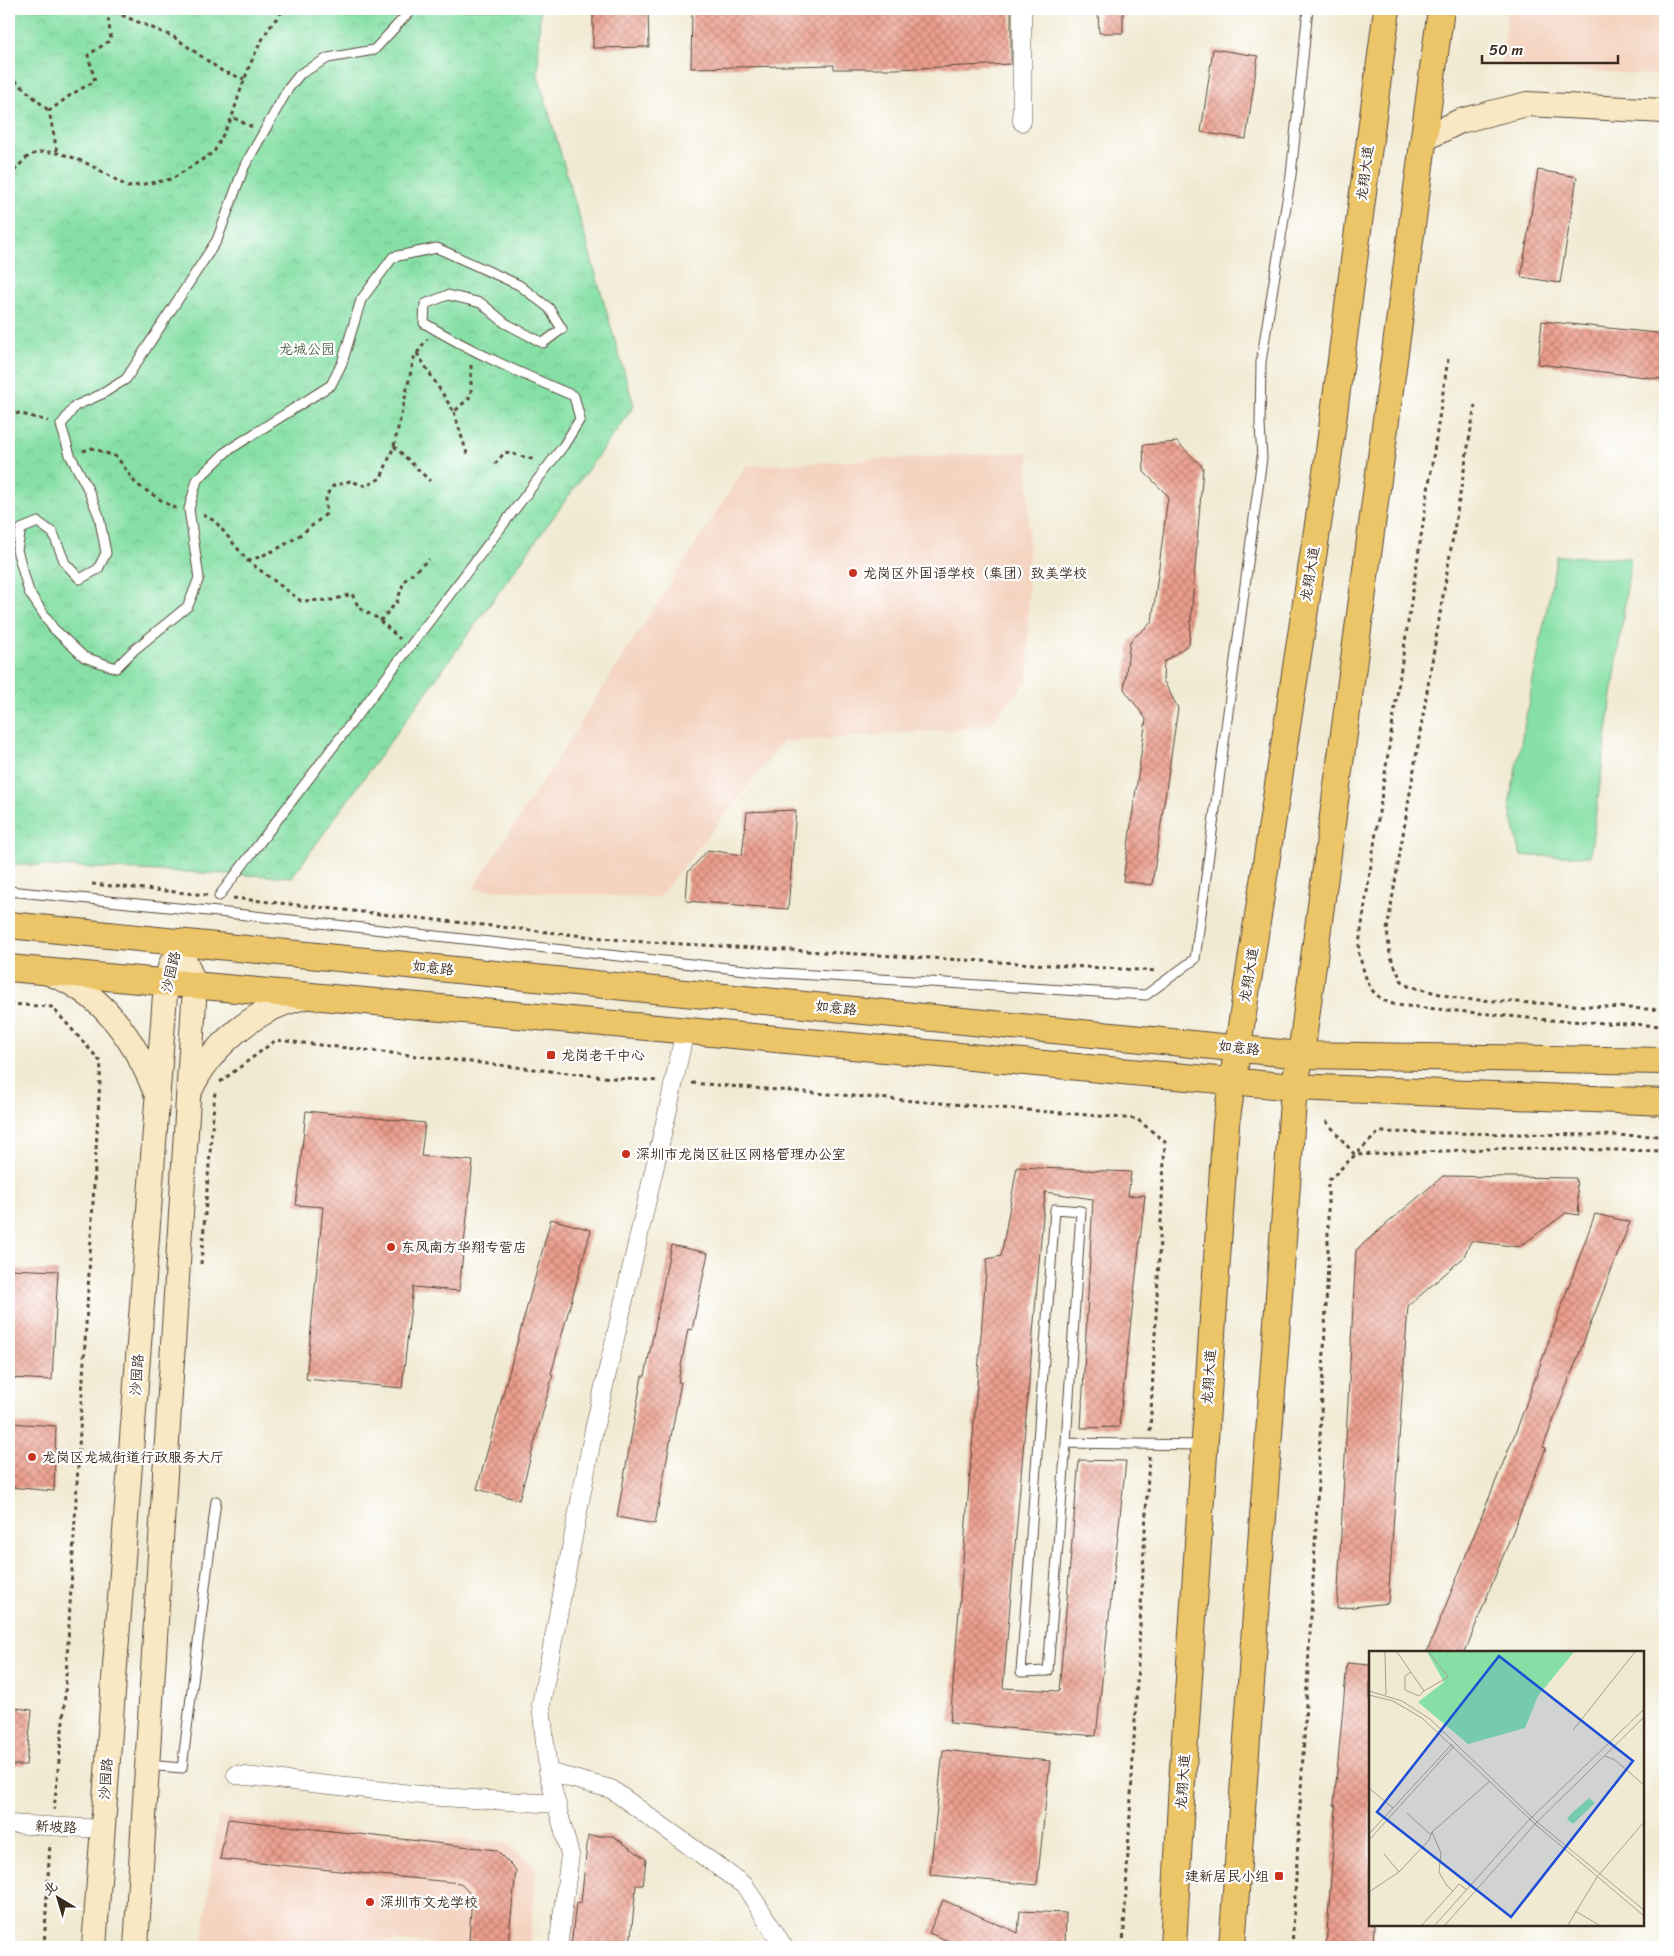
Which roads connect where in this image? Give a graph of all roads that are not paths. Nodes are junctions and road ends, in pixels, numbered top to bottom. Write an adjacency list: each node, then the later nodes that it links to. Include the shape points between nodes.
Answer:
1 (412, 9): 10 (lane, via 374,50 328,58 300,74 244,167 216,240 126,379 75,406 61,425 70,455 99,516 106,553 98,569 80,579 65,563 53,533 38,522 21,529 17,550 29,592 53,628 84,657 116,668 188,606 199,578 189,509 197,480 227,452 331,385 342,363 361,300 393,256 437,248 519,285 549,308 562,329 543,343 505,323 481,303 448,295 425,304 424,323 511,370 574,396 580,419 564,445)
2 (1022, 9): 7 (street)
3 (1308, 9): 9 (lane, via 1291,175 1261,362 1262,458 1195,959 1146,995 764,972)
4 (1387, 9): 19 (main road, 龙翔大道, via 1328,459)
5 (1441, 9): 8 (main road)
6 (1665, 111): 8 (street, via 1527,104 1460,121)
7 (1022, 122)
8 (1424, 139): 20 (main road)
9 (9, 891)
10 (219, 896)
11 (9, 926): 12 (main road, 如意路)
12 (178, 944): 15 (street, 沙园路); 16 (street, 沙园路); 19 (main road, 如意路)
13 (9, 968): 14 (main road)
14 (43, 971): 15 (main road); 25 (street, via 67,980 105,1009 136,1049)
15 (166, 982): 16 (main road); 25 (street, 沙园路)
16 (194, 985): 17 (main road); 24 (street, 沙园路)
17 (310, 996): 18 (main road); 24 (street, via 285,1001 244,1026 208,1060)
18 (685, 1030): 22 (main road); 31 (street, via 592,1434 541,1704)
19 (1237, 1048): 20 (main road, 如意路); 22 (main road, 龙翔大道)
20 (1301, 1055): 21 (main road, 如意路); 23 (main road)
21 (1665, 1061)
22 (1232, 1081): 23 (main road); 28 (main road, 龙翔大道, via 1226,1124)
23 (1294, 1087): 26 (main road); 41 (main road)
24 (188, 1094): 30 (street, 沙园路)
25 (157, 1098): 35 (street, 沙园路)
26 (1665, 1102)
27 (1066, 1443): 27 (lane, via 1048,1671 1022,1672 1055,1209 1081,1211); 28 (lane)
28 (1205, 1446): 40 (main road, 龙翔大道)
29 (216, 1501): 30 (lane, via 182,1768)
30 (147, 1765): 37 (street, 沙园路)
31 (548, 1772): 33 (street); 39 (street, via 611,1789 745,1886)
32 (236, 1775): 33 (street, via 440,1797)
33 (557, 1804): 38 (street, via 570,1855)
34 (9, 1824): 35 (street, 新坡路)
35 (103, 1829): 36 (street, 沙园路)
36 (94, 1947)
37 (136, 1947)
38 (558, 1947)
39 (784, 1947)
40 (1173, 1947)
41 (1232, 1947)

